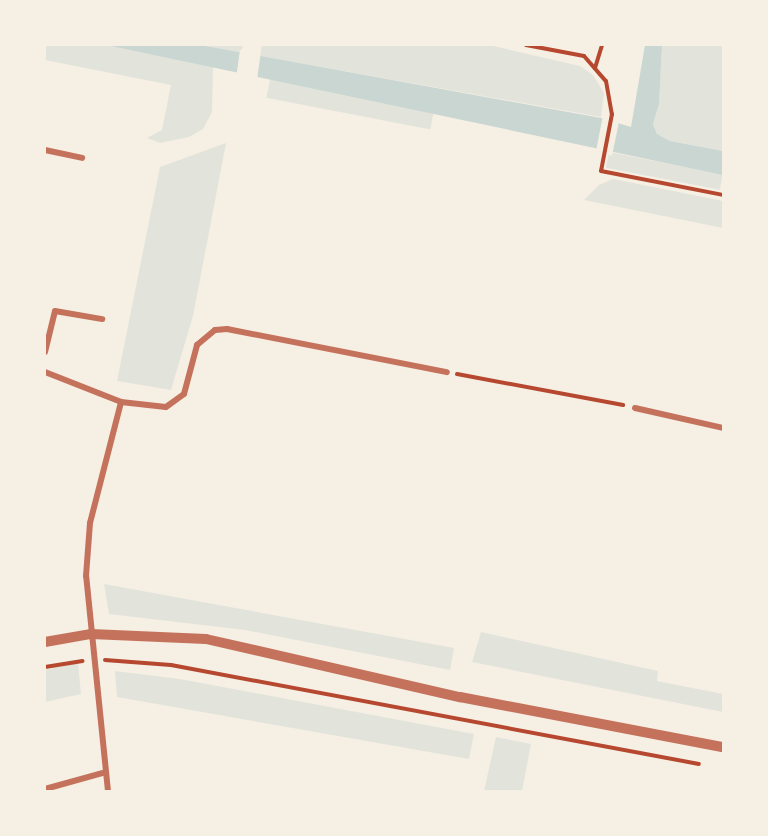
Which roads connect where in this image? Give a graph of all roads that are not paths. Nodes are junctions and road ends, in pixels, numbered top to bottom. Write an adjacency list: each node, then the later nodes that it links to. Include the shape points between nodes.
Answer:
1 (45, 150): 2 (street)
2 (82, 158)
3 (102, 319): 4 (street, via 55,311)
4 (45, 352)
5 (45, 372): 7 (street)
6 (447, 372): 7 (street, via 227,328 215,330 197,345 187,387 173,404)
7 (121, 402): 10 (street, via 90,523 86,576)
8 (635, 408): 9 (street)
9 (723, 428)
10 (91, 634): 11 (street); 12 (street, via 206,639 460,697); 13 (street)
11 (45, 642)
12 (723, 747)
13 (106, 772): 14 (street); 15 (street)
14 (45, 789)
15 (108, 791)

